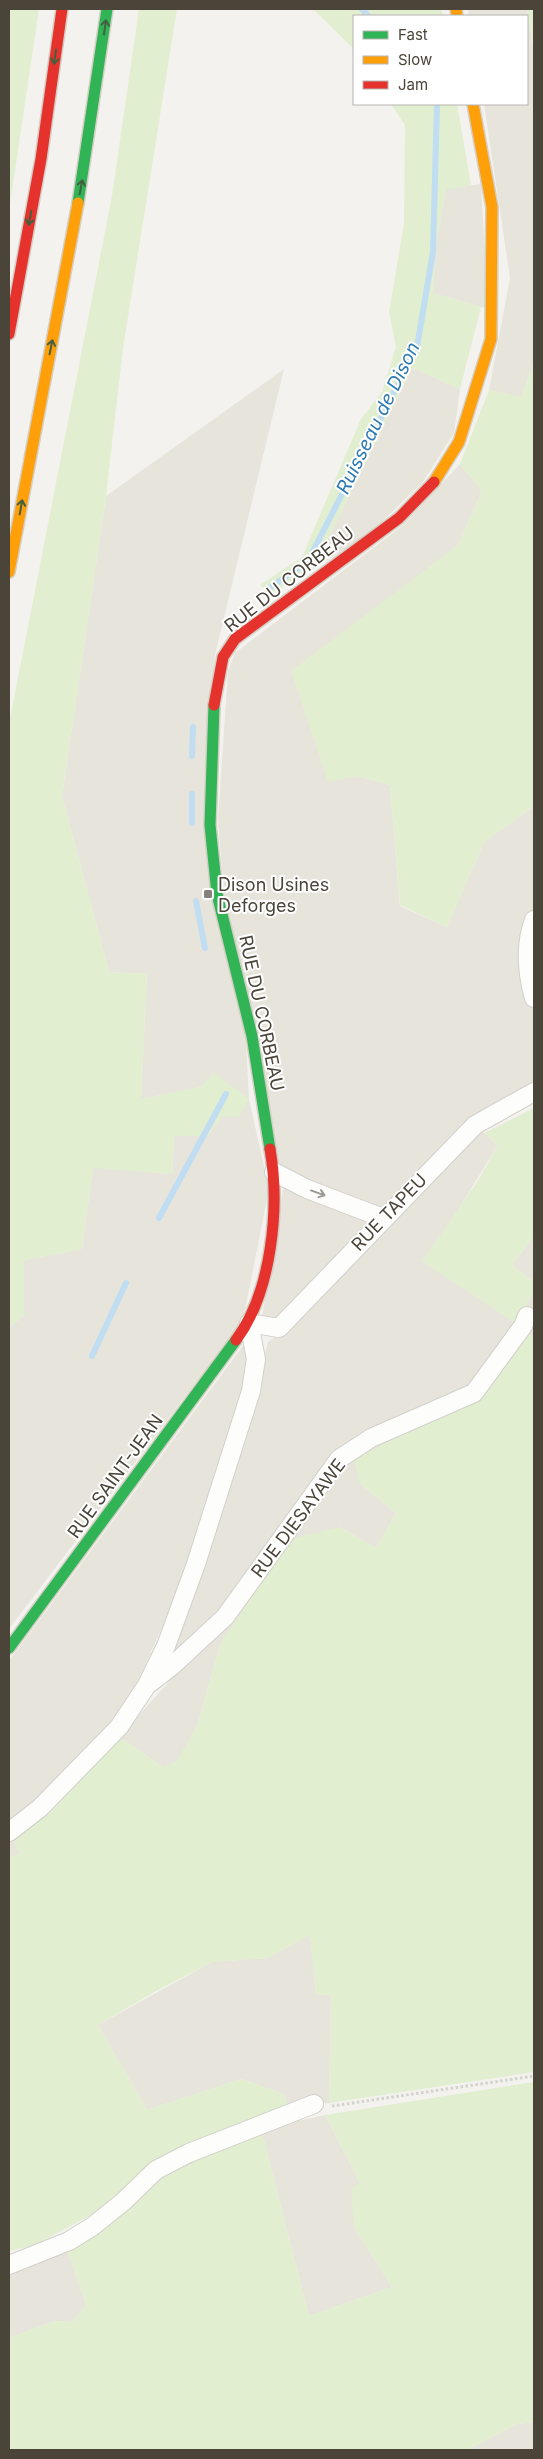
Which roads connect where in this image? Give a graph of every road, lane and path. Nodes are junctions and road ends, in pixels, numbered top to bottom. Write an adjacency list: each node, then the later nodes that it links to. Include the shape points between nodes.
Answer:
1 (62, 9): 4 (main road, one-way to 4, via 41,159)
2 (108, 9): 5 (main road, one-way to 2, via 85,165)
3 (473, 105): 9 (main road, RUE DU CORBEAU, via 492,207 491,339 459,442 434,483 399,518 234,639 223,657 214,699 210,825 217,894 252,1036)
4 (9, 334)
5 (9, 572)
6 (534, 920): 7 (street, via 528,937 530,984)
7 (534, 998)
8 (534, 1092): 10 (street, RUE TAPEU, via 474,1125)
9 (274, 1172): 10 (street, one-way to 10, via 307,1189); 12 (main road, RUE DU CORBEAU, via 275,1209 264,1276)
10 (383, 1218): 12 (street, RUE TAPEU, via 278,1328)
11 (527, 1316): 14 (street, RUE DIESAYAWE, via 474,1393 371,1438 339,1459 225,1617)
12 (249, 1323): 13 (main road, RUE SAINT-JEAN); 14 (street, RUE DIESAYAWE, via 256,1359 251,1391 196,1564 166,1646)
13 (9, 1648)
14 (147, 1685): 15 (street, RUE DIESAYAWE, via 119,1727 40,1808)
15 (9, 1832)
16 (534, 2076): 17 (path, via 327,2106)
17 (314, 2104): 18 (street, via 189,2153 156,2170 93,2226 69,2241)
18 (9, 2265)

